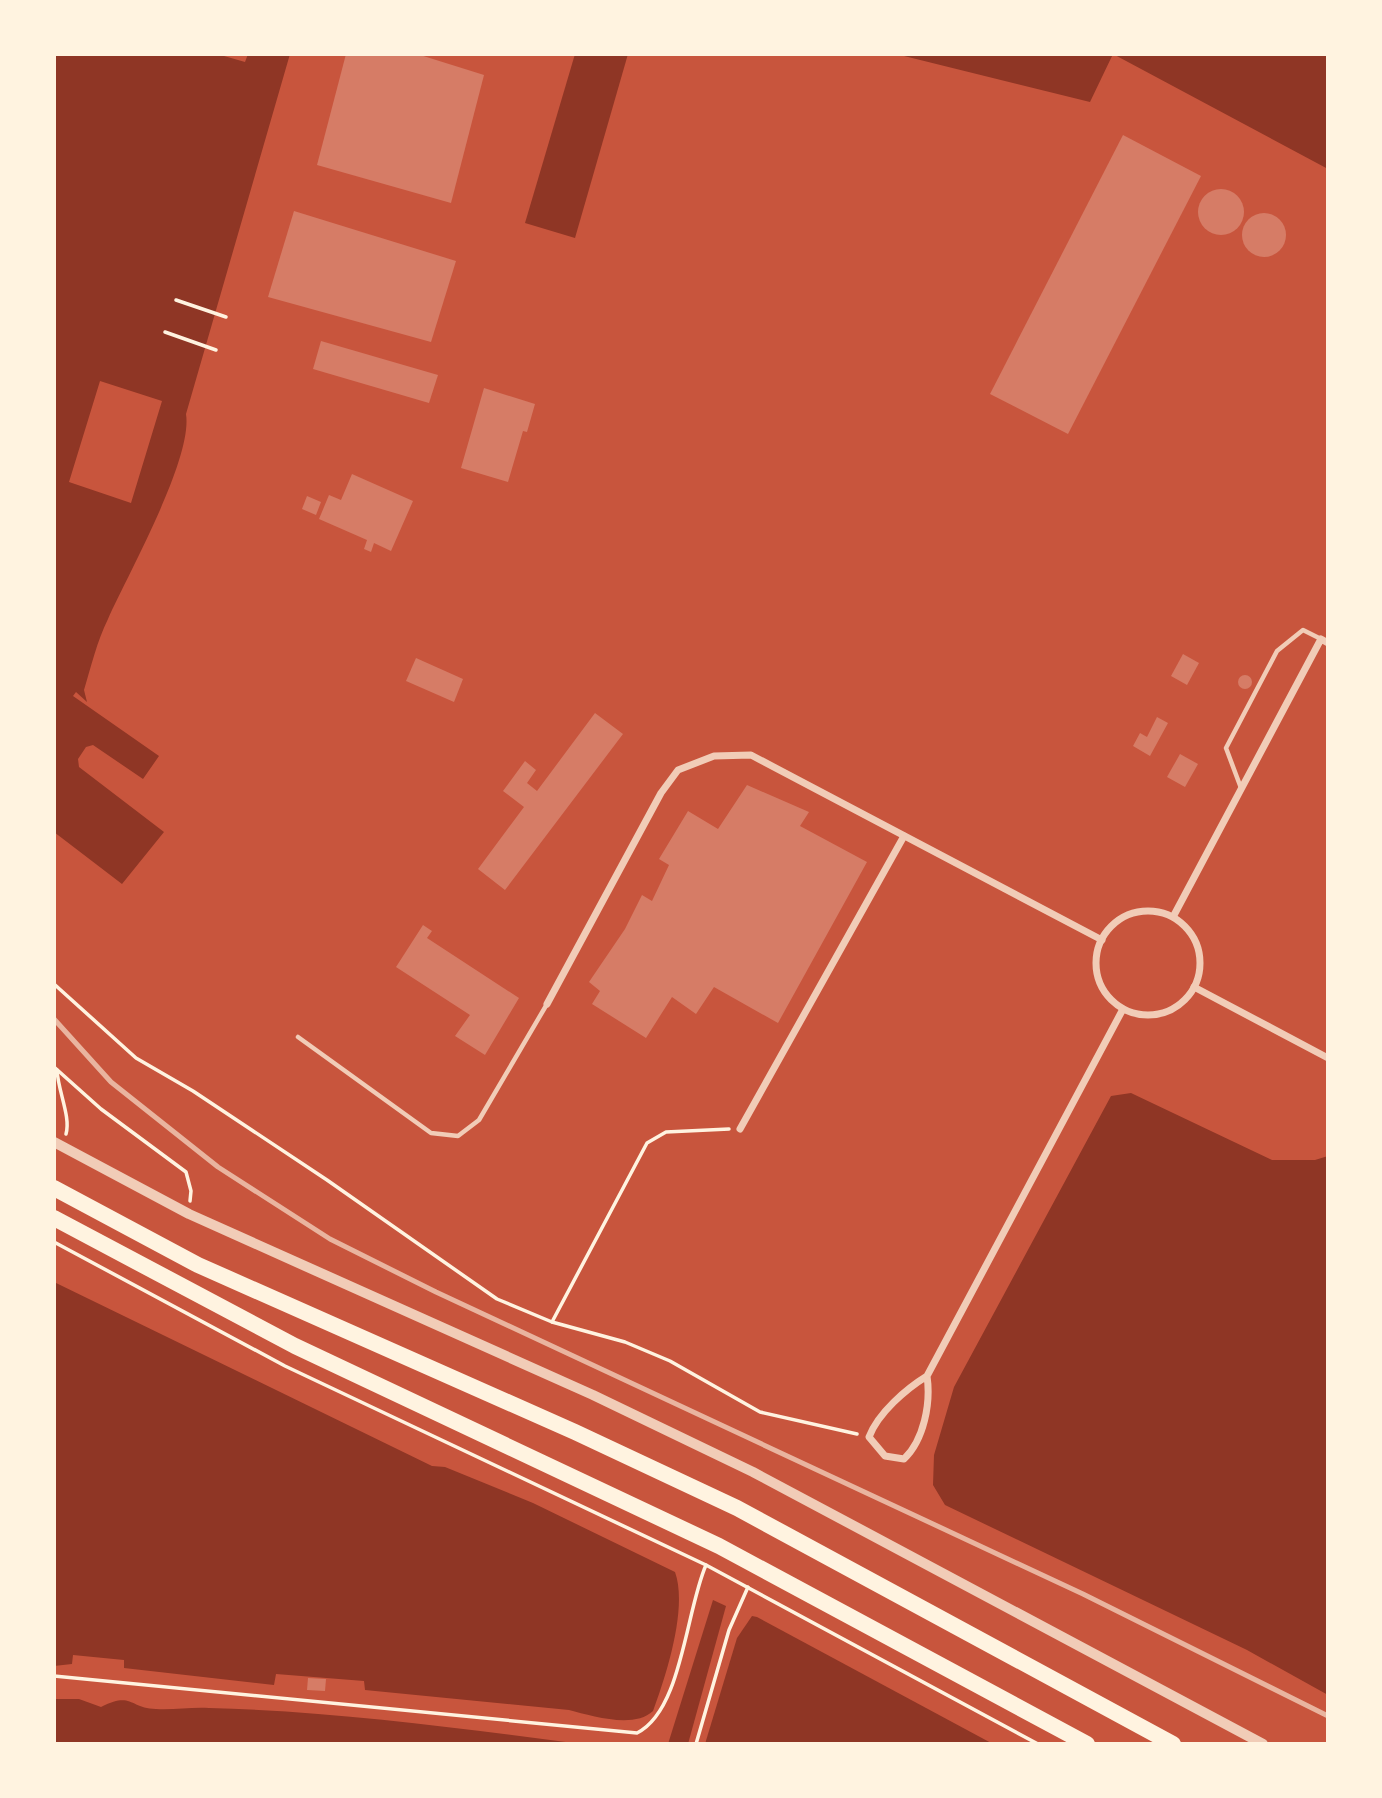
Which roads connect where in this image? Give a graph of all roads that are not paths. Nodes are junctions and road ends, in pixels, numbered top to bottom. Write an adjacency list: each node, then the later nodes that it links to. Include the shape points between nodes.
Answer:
1 (1324, 641): 2 (street); 2 (lane, via 1303,630 1277,651 1226,748)
2 (1241, 789): 4 (street)
3 (904, 836): 5 (street); 7 (street, via 751,755 715,756 678,770 661,793); 11 (street)
4 (1173, 917): 5 (street, via 1151,910 1127,914 1108,928); 6 (street, via 1191,932 1200,954)
5 (1102, 940): 8 (street, via 1096,972 1105,994)
6 (1194, 987): 8 (street, via 1188,998 1169,1012 1146,1016); 10 (street)
7 (547, 1004): 9 (lane, via 479,1120 458,1136 431,1133)
8 (1123, 1009): 15 (street)
9 (298, 1037)
10 (1328, 1058)
11 (740, 1129)
12 (58, 1144): 18 (street, via 189,1214 580,1389 753,1472)
13 (54, 1188): 17 (highway, via 198,1265 737,1508)
14 (54, 1218): 16 (highway, via 295,1346 719,1546)
15 (927, 1376): 15 (street, via 912,1385 873,1426 869,1437 885,1456 904,1459 913,1450 930,1398)
16 (1087, 1744)
17 (1173, 1744)
18 (1263, 1744)

